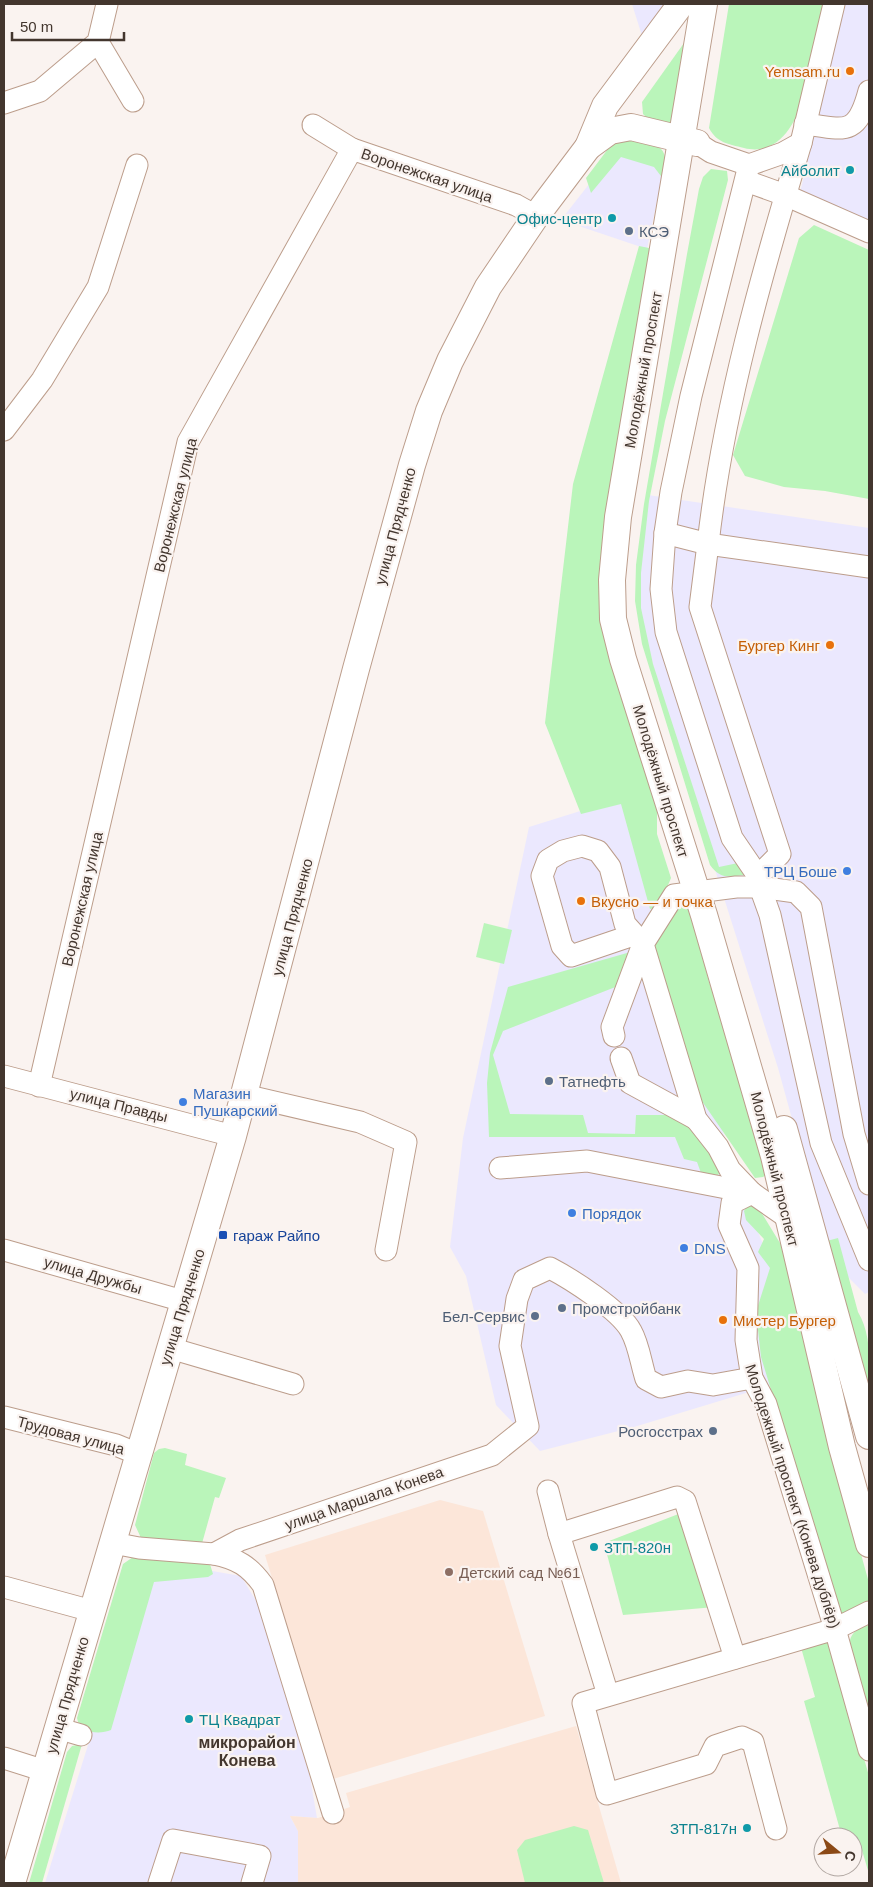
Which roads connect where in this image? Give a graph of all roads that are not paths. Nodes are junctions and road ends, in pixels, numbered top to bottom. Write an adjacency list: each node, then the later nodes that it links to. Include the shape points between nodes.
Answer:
1 (107, 4): 6 (street)
2 (681, 4): 13 (main road, улица Прядченко, via 605,106)
3 (704, 4): 12 (main road, Молодёжный проспект)
4 (721, 4): 12 (main road, Молодёжный проспект)
5 (834, 4): 11 (street)
6 (98, 42): 8 (street); 9 (street, via 40,91)
7 (869, 91): 11 (street, via 863,112 854,124 841,129)
8 (133, 101)
9 (4, 103)
10 (313, 125): 14 (street)
11 (803, 133): 16 (street, via 783,152); 17 (street)
12 (689, 142): 13 (main road, via 631,127 610,131); 16 (street); 25 (main road, Молодёжный проспект, via 618,517 612,580 613,618 623,659)
13 (588, 147): 18 (main road, улица Прядченко)
14 (352, 149): 18 (street, Воронежская улица, via 516,206); 30 (street, Воронежская улица, via 188,442)
15 (137, 165): 20 (street, via 98,287 42,380)
16 (748, 173): 17 (street); 21 (street, via 690,396)
17 (785, 195): 19 (street); 22 (street, via 725,426)
18 (536, 216): 31 (main road, улица Прядченко, via 488,287 450,361 429,411)
19 (869, 232)
20 (4, 430)
21 (665, 533): 22 (street); 24 (street, via 661,589 666,632 732,838)
22 (708, 544): 23 (street); 24 (street, via 700,607 780,854)
23 (869, 567)
24 (759, 881): 25 (street); 35 (street, via 796,892 811,907 854,1134); 40 (street, via 770,915 820,1143)
25 (704, 891): 26 (street, via 674,895); 37 (main road, Молодёжный проспект); 46 (main road, Молодёжный проспект, via 802,1189)
26 (638, 939): 26 (street, via 625,924 610,867 598,851 582,846 563,851 548,860 542,876 562,946 571,956); 27 (street, via 612,1027); 32 (street)
27 (614, 1036)
28 (621, 1058): 32 (street, via 630,1083)
29 (4, 1076): 30 (street, улица Правды)
30 (39, 1086): 33 (street, улица Правды)
31 (244, 1095): 33 (main road, улица Прядченко); 39 (street, via 360,1122 406,1142)
32 (696, 1120): 36 (street, via 718,1147 730,1170)
33 (233, 1136): 41 (main road, улица Прядченко)
34 (500, 1168): 36 (street, via 588,1161)
35 (869, 1184)
36 (752, 1193): 37 (street); 43 (street, Молодежный проспект (Конева дублёр), via 732,1203 729,1225 748,1268 746,1340)
37 (788, 1218): 51 (main road, Молодёжный проспект, via 842,1447)
38 (4, 1250): 41 (street, улица Дружбы)
39 (386, 1250)
40 (869, 1260)
41 (183, 1300): 42 (main road, улица Прядченко)
42 (170, 1348): 44 (street); 47 (main road, улица Прядченко)
43 (752, 1378): 52 (street, улица Маршала Конева, via 713,1385 688,1381 661,1386 646,1379 631,1330 574,1280 550,1268 524,1280 517,1299 510,1346 528,1426 492,1454 240,1540); 56 (street, Молодежный проспект (Конева дублёр), via 766,1404)
44 (293, 1384)
45 (4, 1417): 47 (street, Трудовая улица)
46 (869, 1436)
47 (138, 1454): 50 (main road, улица Прядченко)
48 (548, 1491): 49 (street)
49 (559, 1534): 57 (street, via 677,1497 685,1501); 58 (street)
50 (113, 1543): 52 (street); 54 (main road, улица Прядченко)
51 (869, 1544)
52 (214, 1554): 62 (street, via 226,1556 251,1569 263,1585)
53 (4, 1587): 54 (street)
54 (92, 1611): 61 (main road, улица Прядченко, via 69,1732)
55 (869, 1612): 56 (street)
56 (835, 1629): 57 (street); 59 (street, Молодежный проспект (Конева дублёр))
57 (735, 1658): 58 (street)
58 (608, 1695): 63 (street, via 583,1703 607,1794 706,1764 715,1746 742,1737 753,1742)
59 (869, 1750)
60 (4, 1758): 61 (street)
61 (45, 1770): 64 (main road, улица Прядченко)
62 (333, 1813)
63 (776, 1829)
64 (12, 1883)
65 (159, 1883): 66 (street, via 173,1840 260,1856)
66 (252, 1883)

